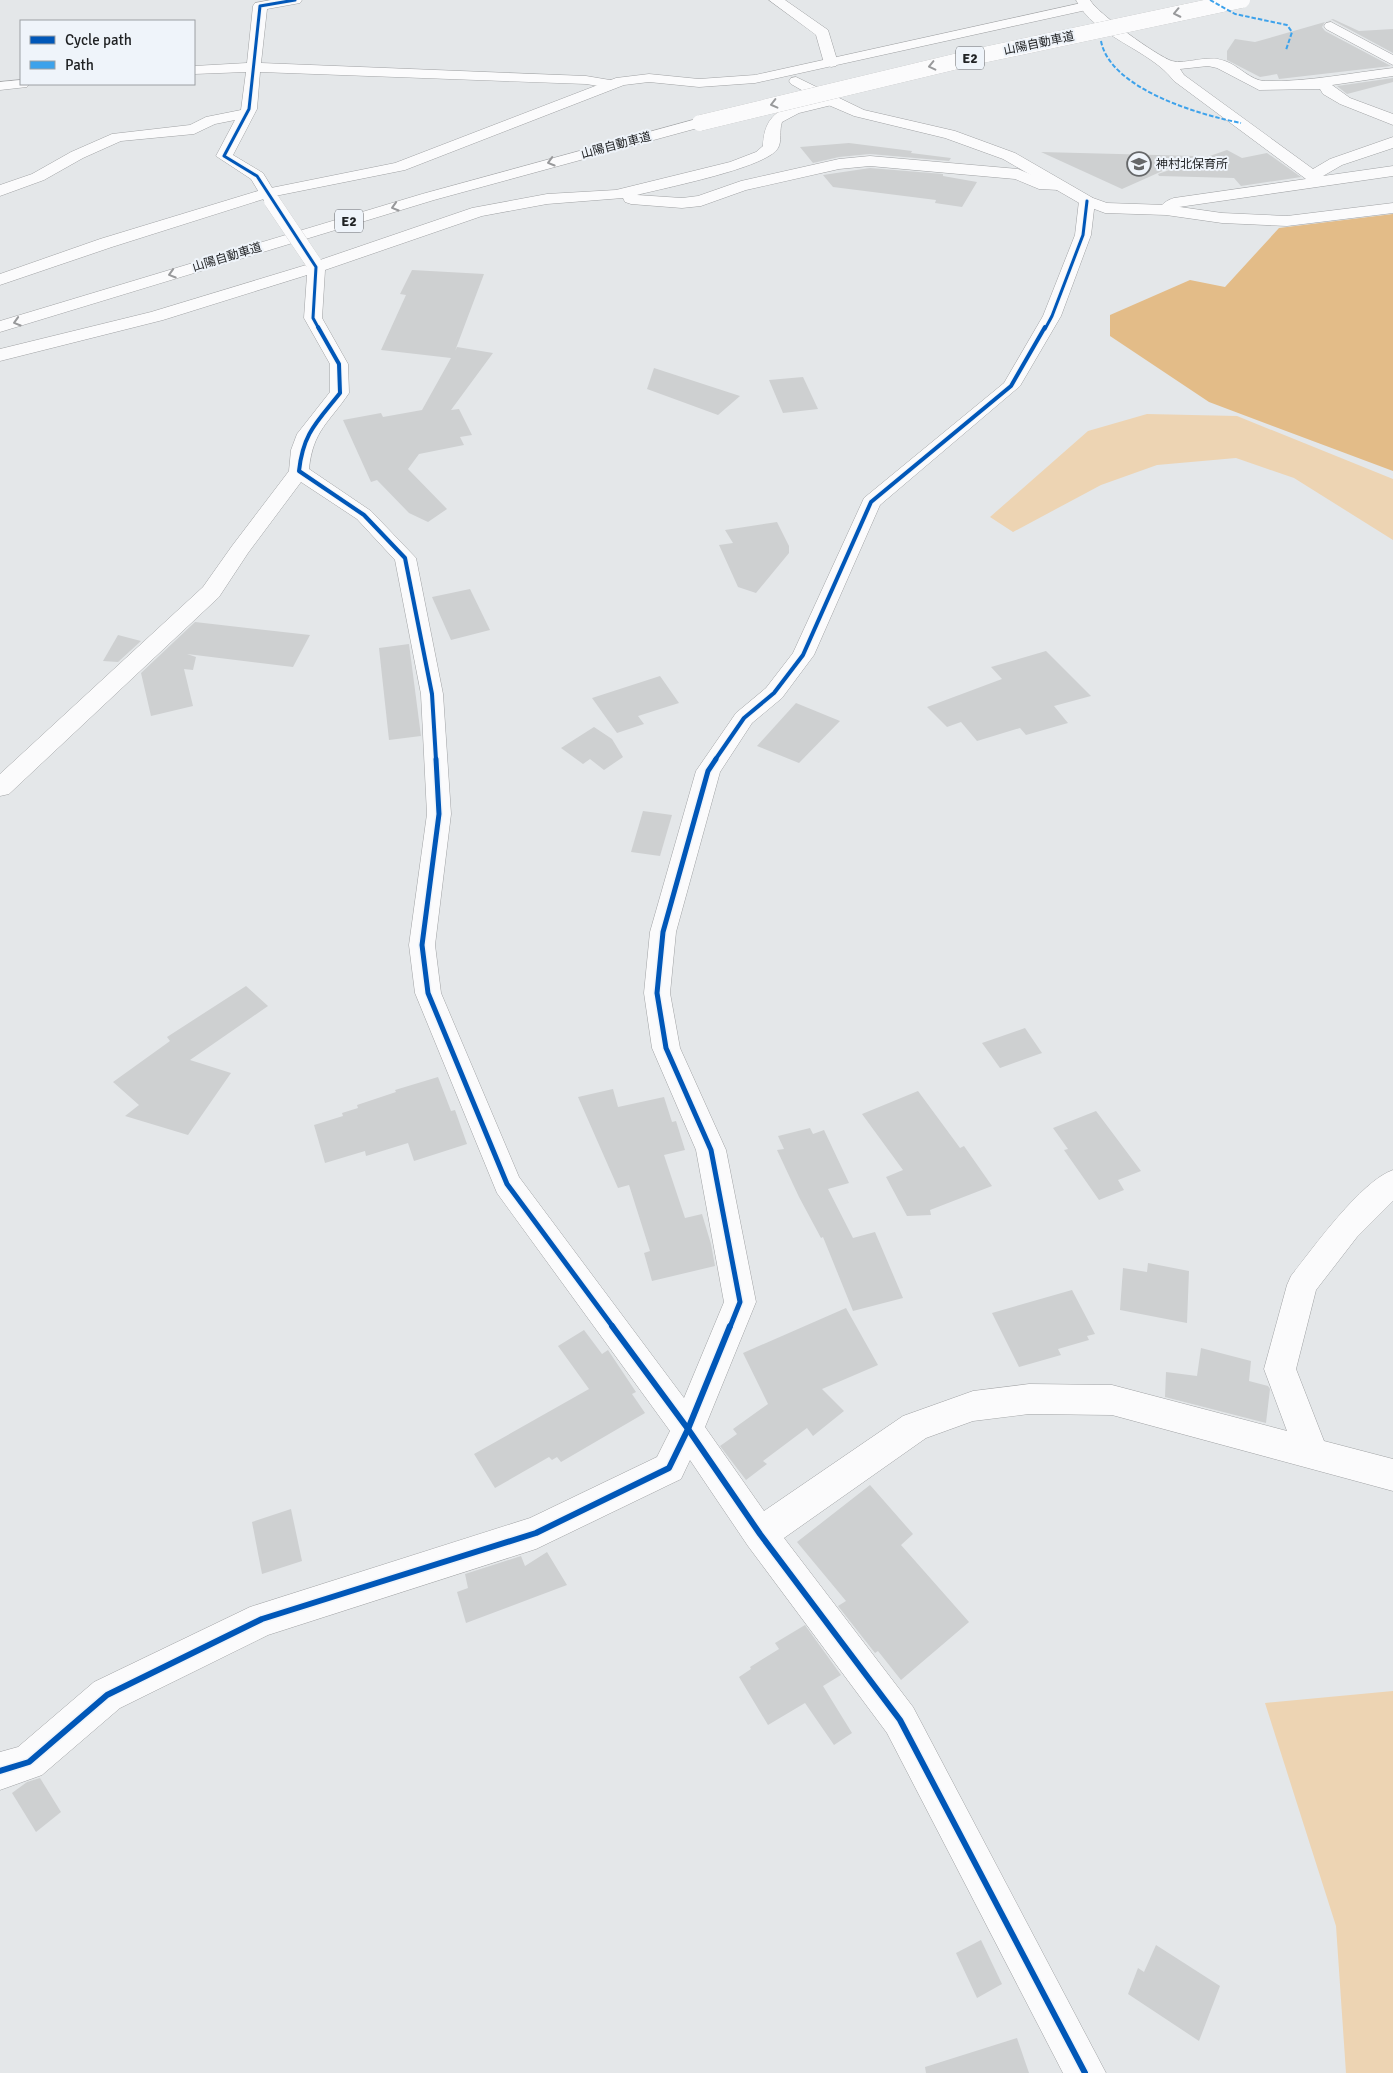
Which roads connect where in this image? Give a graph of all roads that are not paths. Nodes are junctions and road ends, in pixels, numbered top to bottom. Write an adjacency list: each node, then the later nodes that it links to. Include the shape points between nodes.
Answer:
1 (295, 0): 10 (main road, via 260,6)
2 (776, 0): 8 (main road, via 823,33)
3 (1242, 0): 38 (main road, 山陽自動車道 / E2, one-way to 38, bridge, via 983,55 700,123 428,197)
4 (1084, 3): 8 (main road); 9 (main road, via 1120,35)
5 (1111, 12): 18 (main road, 山陽自動車道 / E2)
6 (1331, 26): 7 (main road)
7 (1393, 61)
8 (831, 63): 13 (main road)
9 (1170, 66): 16 (main road, via 1208,62 1221,64 1259,86); 26 (main road, via 1180,78)
10 (255, 67): 11 (main road); 15 (main road, via 586,80); 21 (main road)
11 (195, 70)
12 (1393, 72): 16 (main road, via 1331,80)
13 (783, 74): 15 (main road, via 699,83 649,78); 19 (main road)
14 (20, 84): 17 (main road)
15 (611, 84): 30 (main road, via 399,167)
16 (1324, 84): 22 (main road, via 1326,89 1346,100)
17 (0, 86)
18 (758, 93)
19 (831, 101): 27 (main road, via 859,113 950,134 1009,156); 29 (main road, via 793,111 777,119 772,129 771,147 762,155 736,165)
20 (684, 112): 23 (main road, 山陽自動車道)
21 (246, 114): 28 (main road, via 210,120 194,129 118,137 38,177); 30 (main road, via 224,156 256,176)
22 (1393, 120)
23 (601, 133)
24 (1393, 142): 26 (main road, via 1336,162)
25 (1393, 172): 26 (main road)
26 (1316, 179): 33 (main road, via 1174,203)
27 (1058, 185): 29 (main road, via 1039,184 1018,174 870,161 839,164 740,186 701,201 682,203 618,198); 31 (main road)
28 (0, 191)
29 (616, 195): 36 (main road, via 547,199 478,212)
30 (269, 197): 36 (main road, bridge); 37 (main road, via 106,243)
31 (1087, 202): 33 (main road, via 1105,208); 43 (main road, via 1083,235 1052,316 1011,386 871,502 803,655 774,693 744,718 708,771 663,932 657,993 666,1048 712,1150 740,1302)
32 (1393, 208): 33 (main road, via 1287,221 1222,218)
33 (1166, 210)
34 (307, 215): 35 (main road, 山陽自動車道)
35 (269, 226)
36 (315, 265): 39 (main road, via 157,316); 40 (main road, via 313,318 339,364 340,393 307,434 300,450)
37 (0, 280)
38 (0, 327)
39 (0, 355)
40 (299, 471): 41 (main road, via 210,592); 43 (main road, via 364,515 405,558 432,694 438,814 422,945 428,993 507,1184)
41 (0, 788)
42 (1393, 1182): 44 (main road, via 1346,1228 1302,1285 1280,1369)
43 (688, 1428): 46 (main road); 47 (main road, via 669,1468 660,1473 536,1533 262,1619 107,1695 28,1762)
44 (1312, 1453): 45 (main road); 46 (main road, via 1112,1400 1029,1399 974,1406 915,1427)
45 (1393, 1475)
46 (760, 1534): 48 (main road, via 900,1720)
47 (0, 1772)
48 (1085, 2073)

